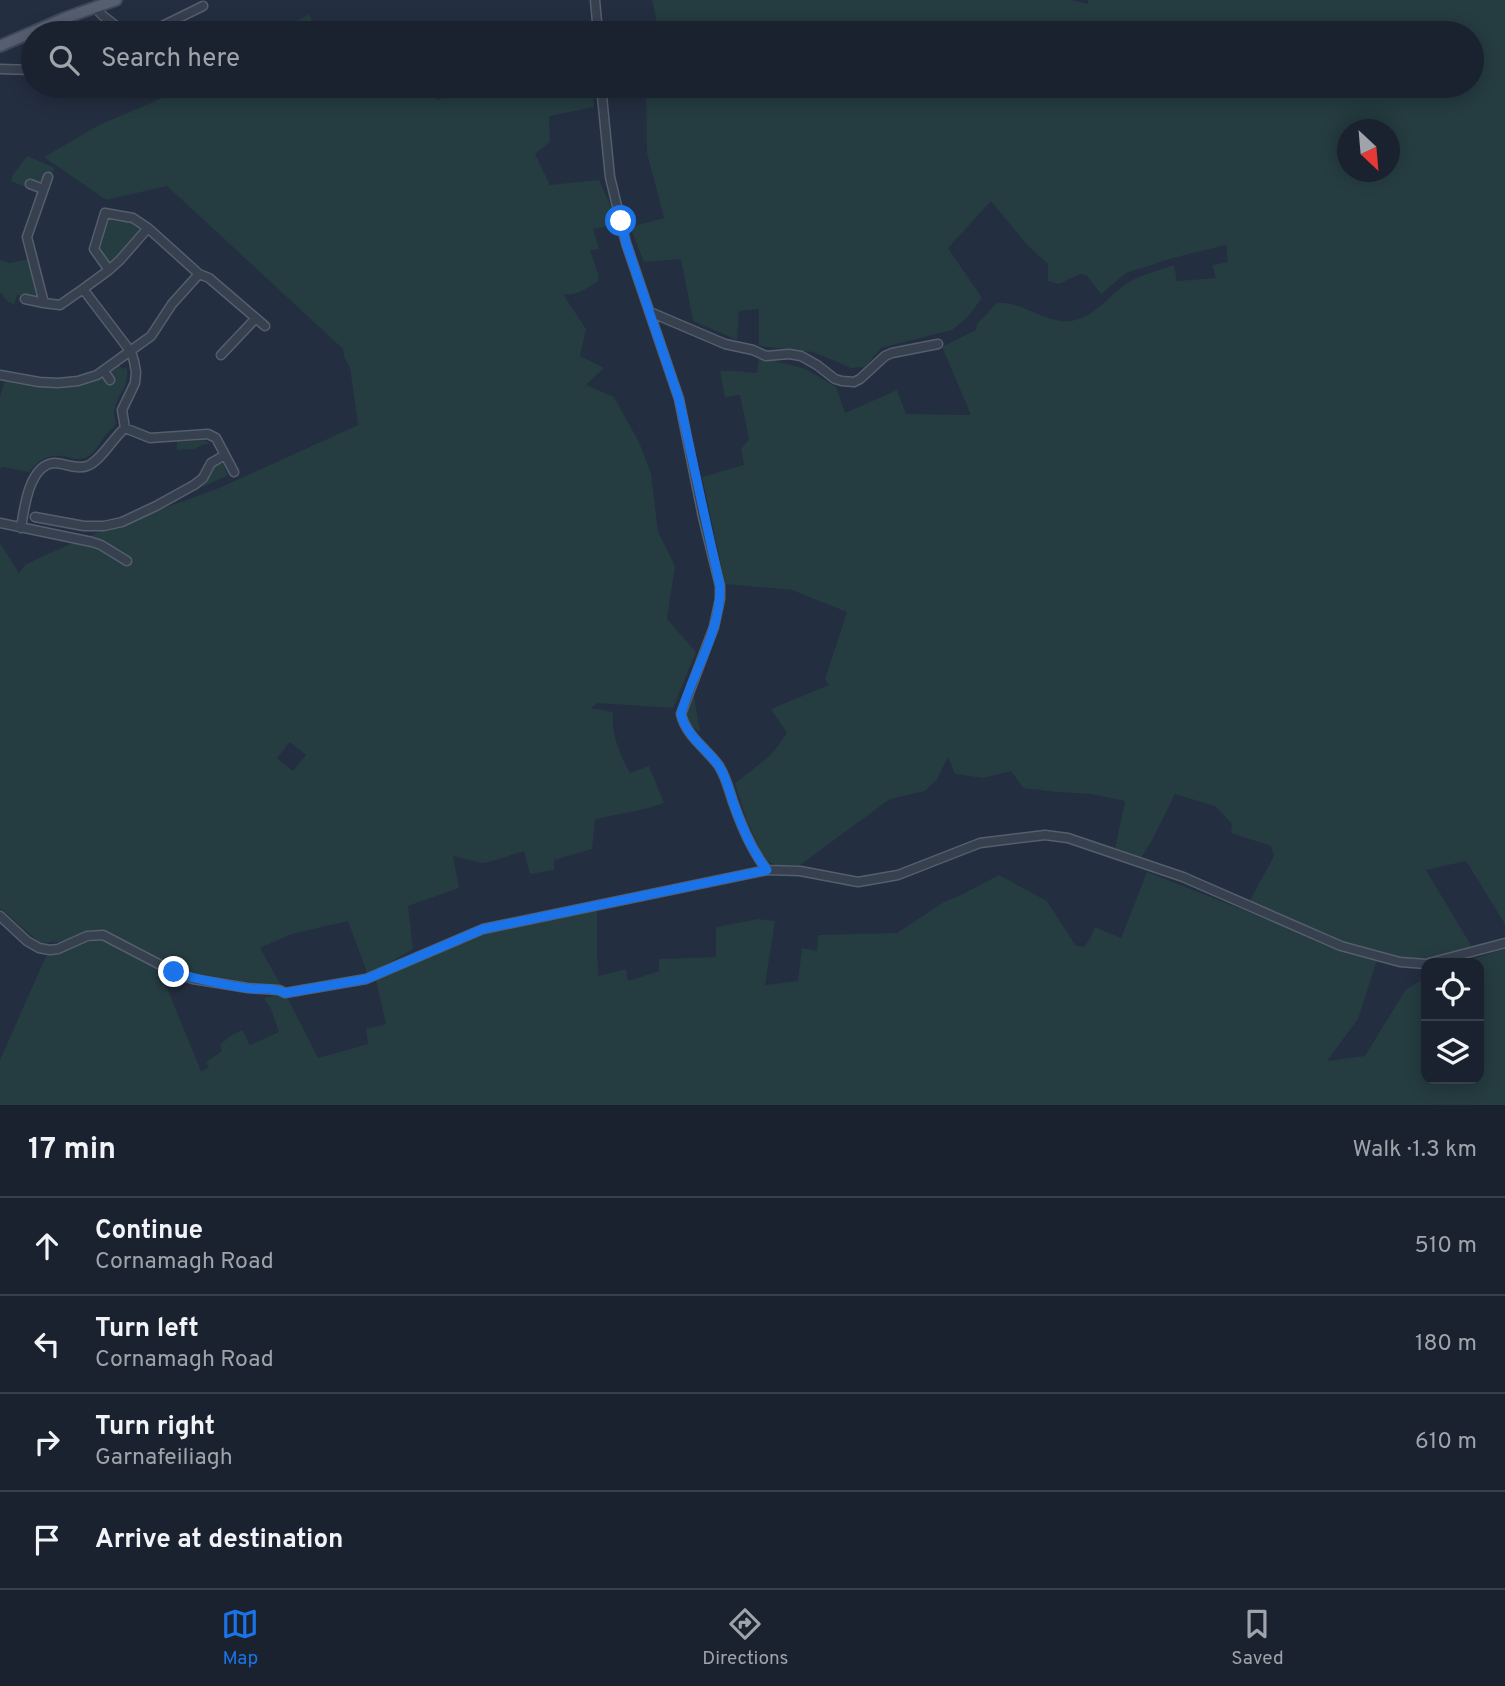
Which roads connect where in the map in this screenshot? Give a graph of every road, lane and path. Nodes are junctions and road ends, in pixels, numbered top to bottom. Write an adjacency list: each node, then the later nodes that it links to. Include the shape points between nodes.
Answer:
1 (116, 0): 4 (main road)
2 (595, 0): 8 (street)
3 (203, 6): 7 (street)
4 (96, 7): 5 (main road); 6 (street)
5 (58, 21)
6 (110, 21)
7 (172, 21)
8 (597, 21)
9 (21, 37): 10 (main road)
10 (0, 46)
11 (0, 69): 12 (street)
12 (21, 70)
13 (602, 98): 23 (street, via 610,177)
14 (48, 177): 16 (street)
15 (30, 184): 16 (street)
16 (43, 189): 22 (street, via 27,237)
17 (148, 228): 18 (street); 18 (street, via 136,219 106,210 94,249); 19 (street)
18 (109, 270): 20 (street)
19 (199, 274): 24 (street); 27 (street, via 151,336)
20 (83, 289): 22 (street, via 60,305); 27 (street)
21 (25, 299): 22 (street)
22 (44, 303)
23 (650, 312): 26 (street, via 765,356 801,356 842,381 860,379 892,353); 41 (street, via 679,399 720,586 714,627 681,714 683,723 726,778 738,817)
24 (256, 318): 25 (street); 28 (street)
25 (265, 326)
26 (938, 344)
27 (131, 352): 29 (street); 32 (street, via 136,378 122,410)
28 (221, 355)
29 (104, 371): 30 (street, via 58,383); 31 (street)
30 (0, 376)
31 (110, 380)
32 (125, 428): 33 (street, via 149,438 205,433 216,438); 39 (street, via 91,465 76,468 54,463 41,471 30,487)
33 (225, 455): 34 (street); 37 (street, via 211,463 199,482 122,522 84,526)
34 (234, 472)
35 (51, 507): 37 (street)
36 (35, 517): 37 (street)
37 (48, 519)
38 (0, 523): 39 (street)
39 (21, 528): 40 (street, via 92,542)
40 (127, 561)
41 (767, 870): 42 (street, via 483,929 366,979 285,993 193,979 103,935 87,936 58,949 39,948); 45 (street, via 800,870 858,882 898,875 980,843 1045,835 1068,838 1183,877 1341,946)
42 (0, 916)
43 (1505, 943): 44 (street)
44 (1450, 958)
45 (1421, 964)

